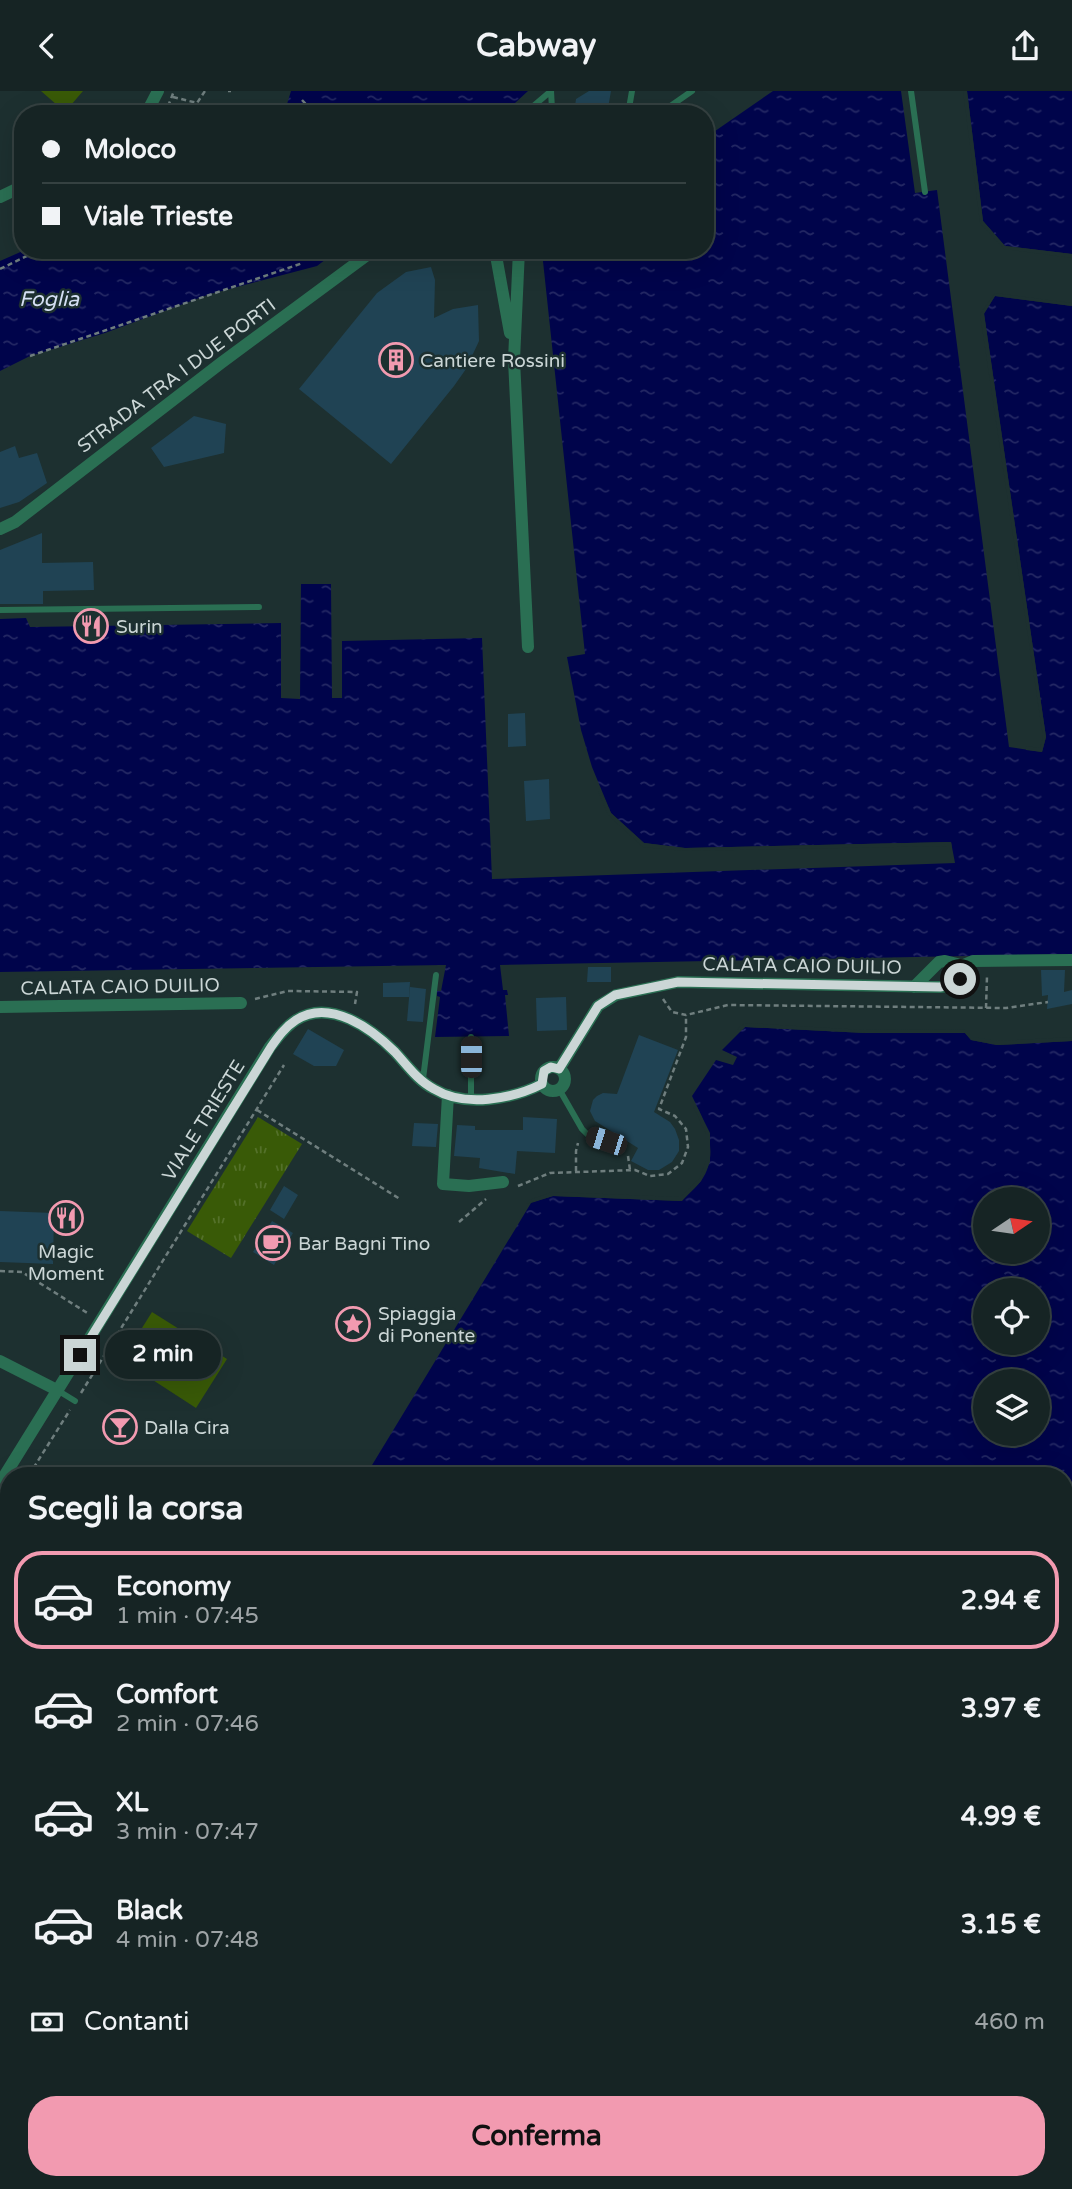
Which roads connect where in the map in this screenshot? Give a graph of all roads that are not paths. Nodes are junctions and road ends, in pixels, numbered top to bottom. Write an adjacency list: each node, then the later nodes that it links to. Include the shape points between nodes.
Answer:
1 (551, 91): 4 (lane)
2 (692, 91): 5 (lane)
3 (911, 91): 6 (lane)
4 (535, 105)
5 (672, 105)
6 (925, 192)
7 (362, 259): 11 (street, STRADA TRA I DUE PORTI)
8 (497, 259): 10 (street)
9 (519, 259): 10 (street)
10 (514, 359): 14 (street)
11 (0, 529)
12 (259, 607): 13 (lane)
13 (0, 610)
14 (528, 647)
15 (1072, 960): 16 (street, CALATA CAIO DUILIO, via 973,961)
16 (959, 967): 18 (street, CALATA CAIO DUILIO, via 939,962); 18 (street, CALATA CAIO DUILIO, via 956,984)
17 (436, 975): 23 (lane)
18 (914, 987): 22 (street, CALATA CAIO DUILIO, via 678,982 615,995 598,1006)
19 (242, 1003): 20 (street, CALATA CAIO DUILIO)
20 (0, 1007)
21 (471, 1037): 27 (lane)
22 (559, 1069): 24 (street, VIALE TRIESTE, via 544,1071); 25 (street, via 565,1079)
23 (422, 1081): 26 (street, VIALE TRIESTE); 31 (street, VIALE TRIESTE, via 373,1032 350,1019 313,1013 284,1029)
24 (542, 1084): 25 (street); 27 (street, VIALE TRIESTE, via 496,1098)
25 (559, 1089): 28 (lane, via 589,1136)
26 (449, 1095): 27 (street, VIALE TRIESTE); 29 (street, via 443,1184)
27 (471, 1098)
28 (623, 1147)
29 (503, 1182)
30 (0, 1361): 31 (street)
31 (57, 1390): 32 (lane); 33 (street, VIALE TRIESTE)
32 (75, 1401)
33 (10, 1467)

